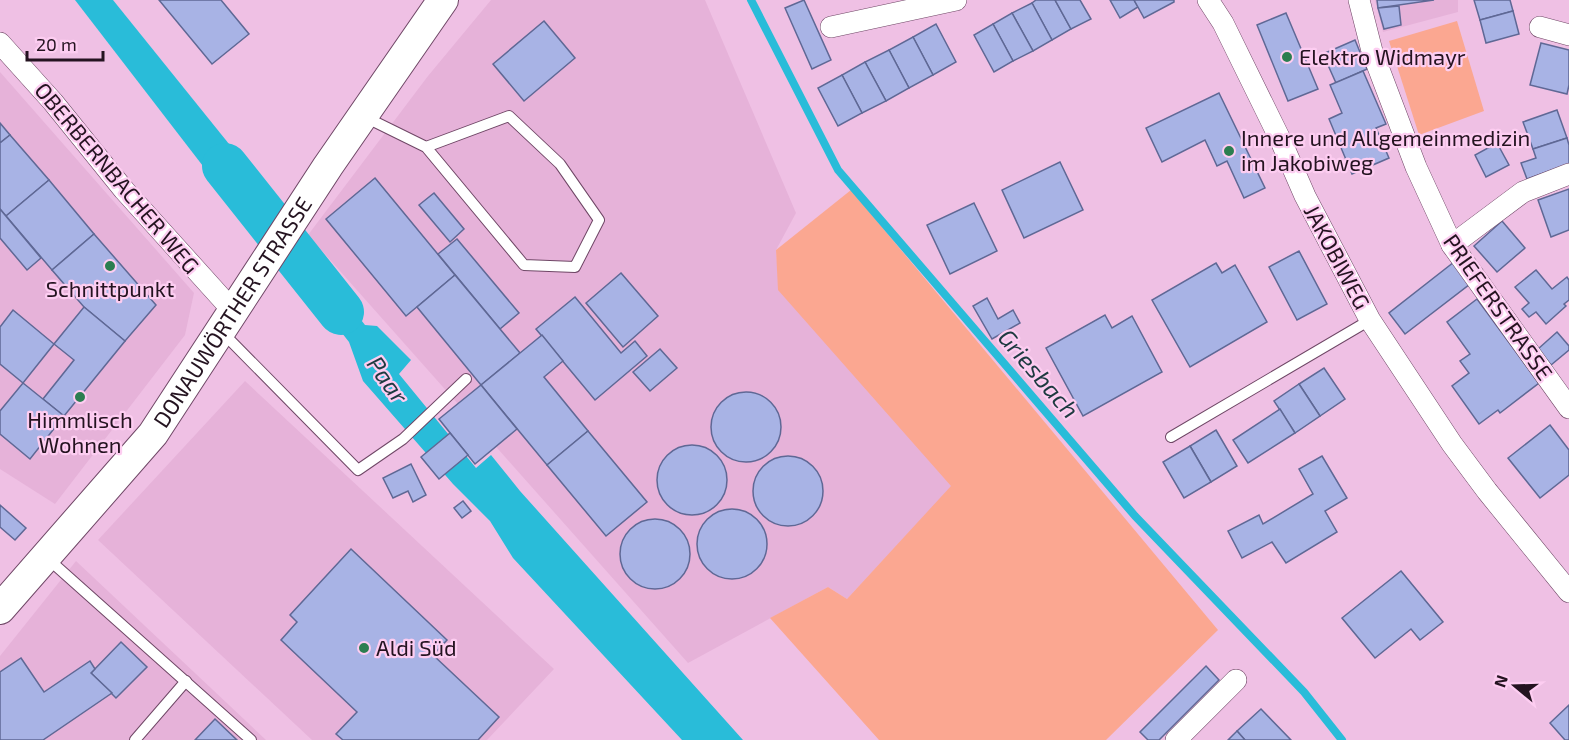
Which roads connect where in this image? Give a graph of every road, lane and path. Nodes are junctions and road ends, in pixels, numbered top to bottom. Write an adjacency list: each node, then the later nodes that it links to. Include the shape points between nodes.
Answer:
1 (443, 0): 9 (main road, DONAUWÖRTHER STRASSE)
2 (956, 0): 5 (street)
3 (1208, 0): 13 (street, JAKOBIWEG, via 1224,23 1305,196)
4 (1359, 0): 12 (street, PRIEFERSTRASSE, via 1372,51 1404,136)
5 (831, 27)
6 (1540, 27): 7 (street)
7 (1569, 35)
8 (0, 43): 14 (street, OBERBERNBACHER WEG, via 53,102)
9 (363, 116): 10 (lane); 14 (main road, DONAUWÖRTHER STRASSE)
10 (426, 147): 10 (lane, via 524,265 575,267 599,220 560,164 509,116)
11 (1569, 174): 12 (street, via 1523,192)
12 (1452, 245): 16 (street, PRIEFERSTRASSE)
13 (1370, 320): 17 (lane, JAKOBIWEG); 19 (street, JAKOBIWEG, via 1486,491)
14 (227, 321): 15 (lane, via 358,470 403,439); 18 (main road, DONAUWÖRTHER STRASSE, via 153,434)
15 (466, 379)
16 (1569, 408)
17 (1171, 437)
18 (46, 556): 20 (main road, DONAUWÖRTHER STRASSE); 22 (lane)
19 (1569, 592)
20 (0, 609)
21 (1236, 680): 25 (street)
22 (186, 681): 23 (lane); 24 (lane)
23 (135, 740)
24 (251, 740)
25 (1176, 740)

